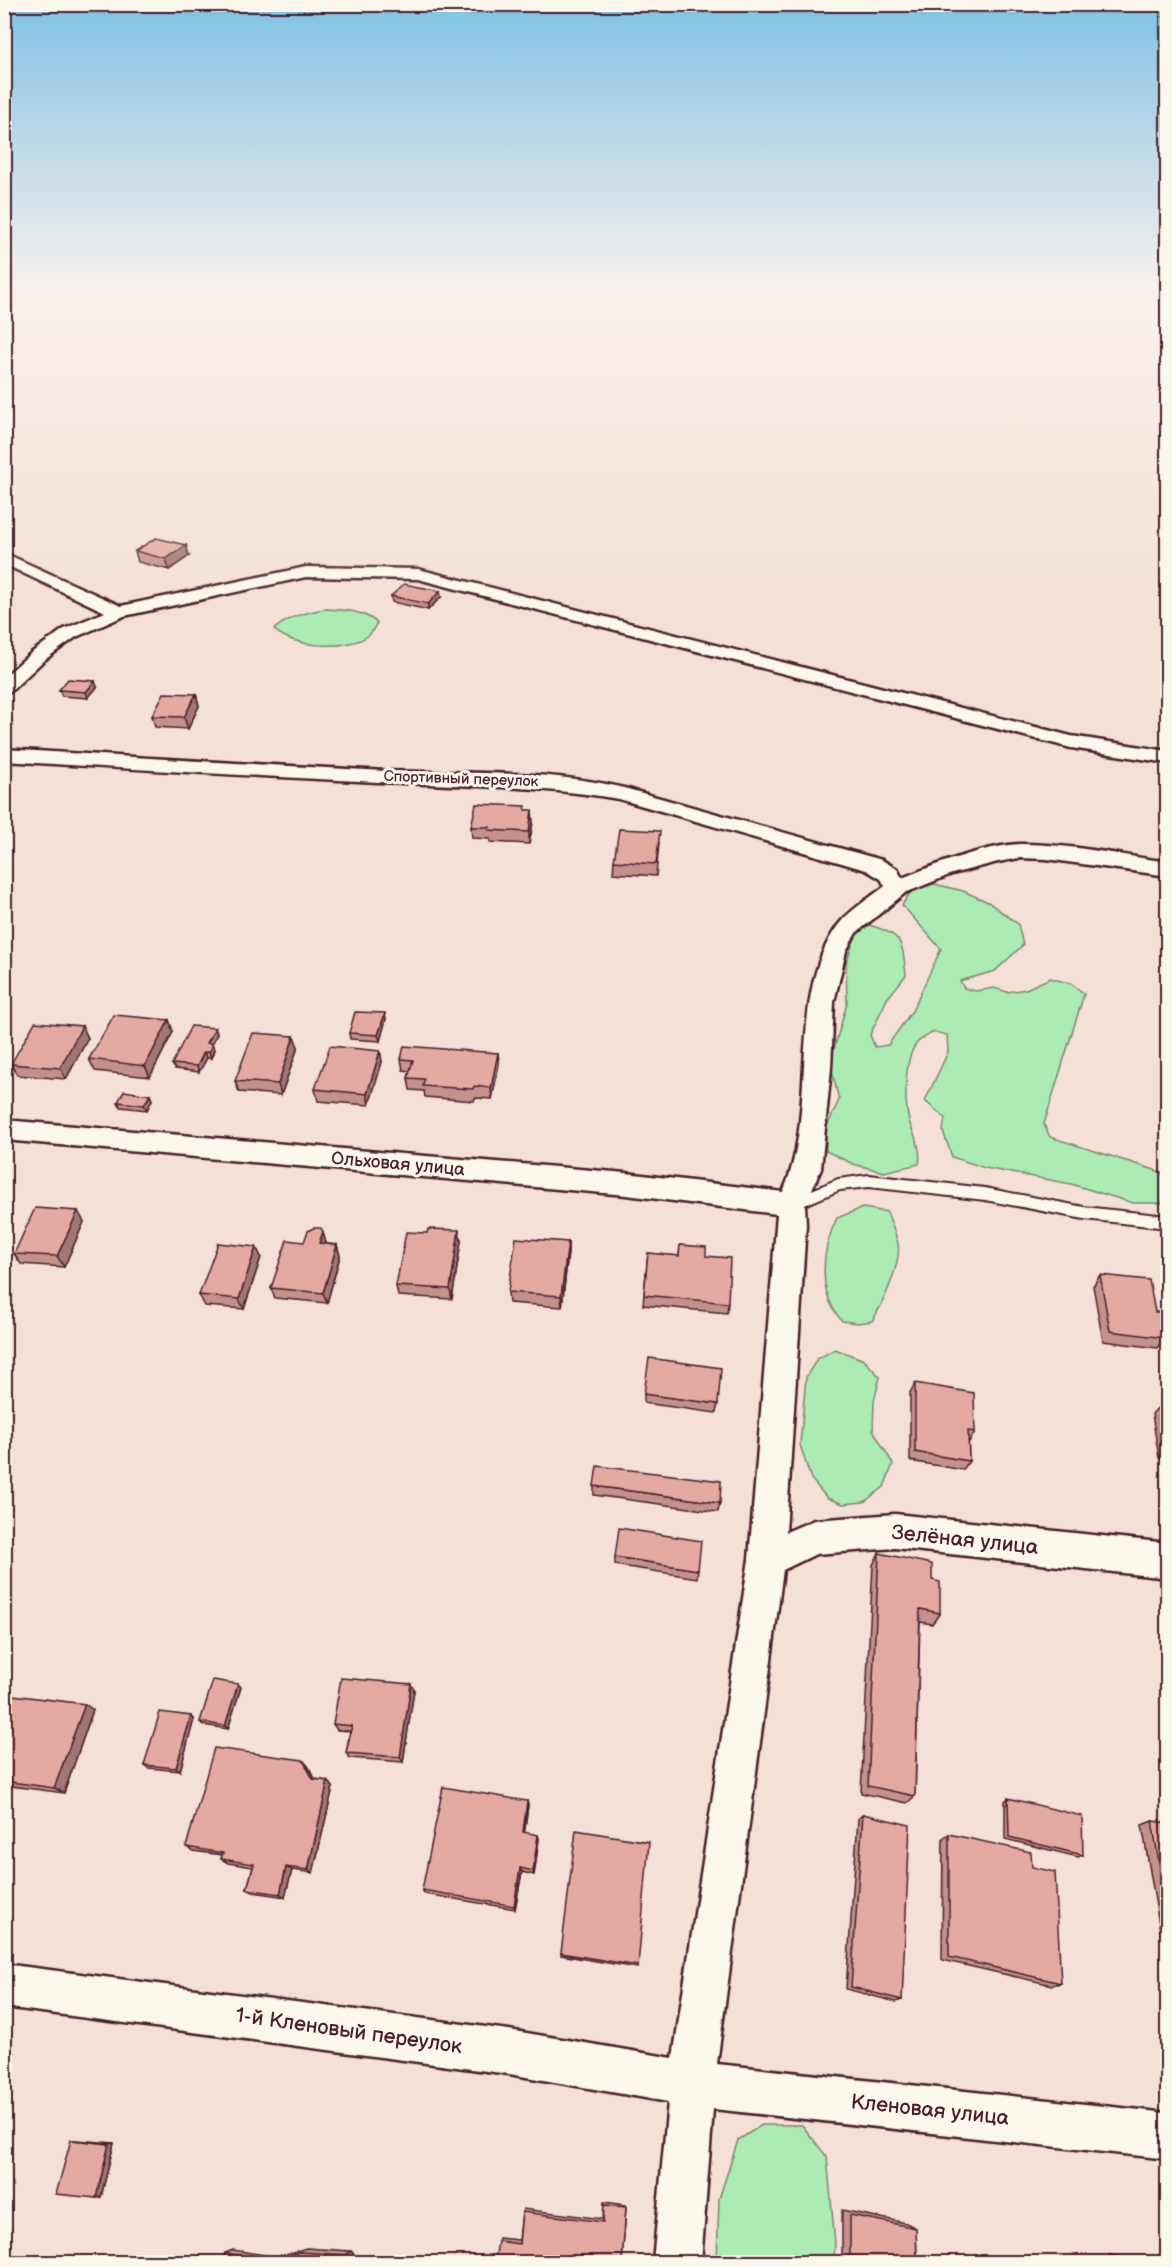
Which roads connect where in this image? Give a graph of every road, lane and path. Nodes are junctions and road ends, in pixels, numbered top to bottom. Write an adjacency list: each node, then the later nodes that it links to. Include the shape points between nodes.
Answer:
1 (4, 558): 2 (street)
2 (119, 612): 3 (street, via 70,633); 5 (street, via 306,572 418,574 1071,742)
3 (8, 678)
4 (4, 755): 7 (street, Спортивный переулок, via 522,781 593,788 874,865 889,874)
5 (1167, 757)
6 (1167, 869): 7 (street, via 1018,851 968,861)
7 (897, 888): 9 (street, via 848,928 834,951 822,1002 807,1169)
8 (4, 1130): 9 (street, Ольховая улица, via 626,1184)
9 (791, 1205): 10 (lane, via 837,1185 869,1181); 11 (street)
10 (1167, 1222)
11 (767, 1559): 12 (street, Зелёная улица, via 814,1537 895,1531); 14 (street)
12 (1167, 1561)
13 (4, 1985): 14 (street, 1-й Кленовый переулок, via 509,2052)
14 (692, 2084): 15 (street, Кленовая улица); 16 (street)
15 (1167, 2136)
16 (677, 2262)

